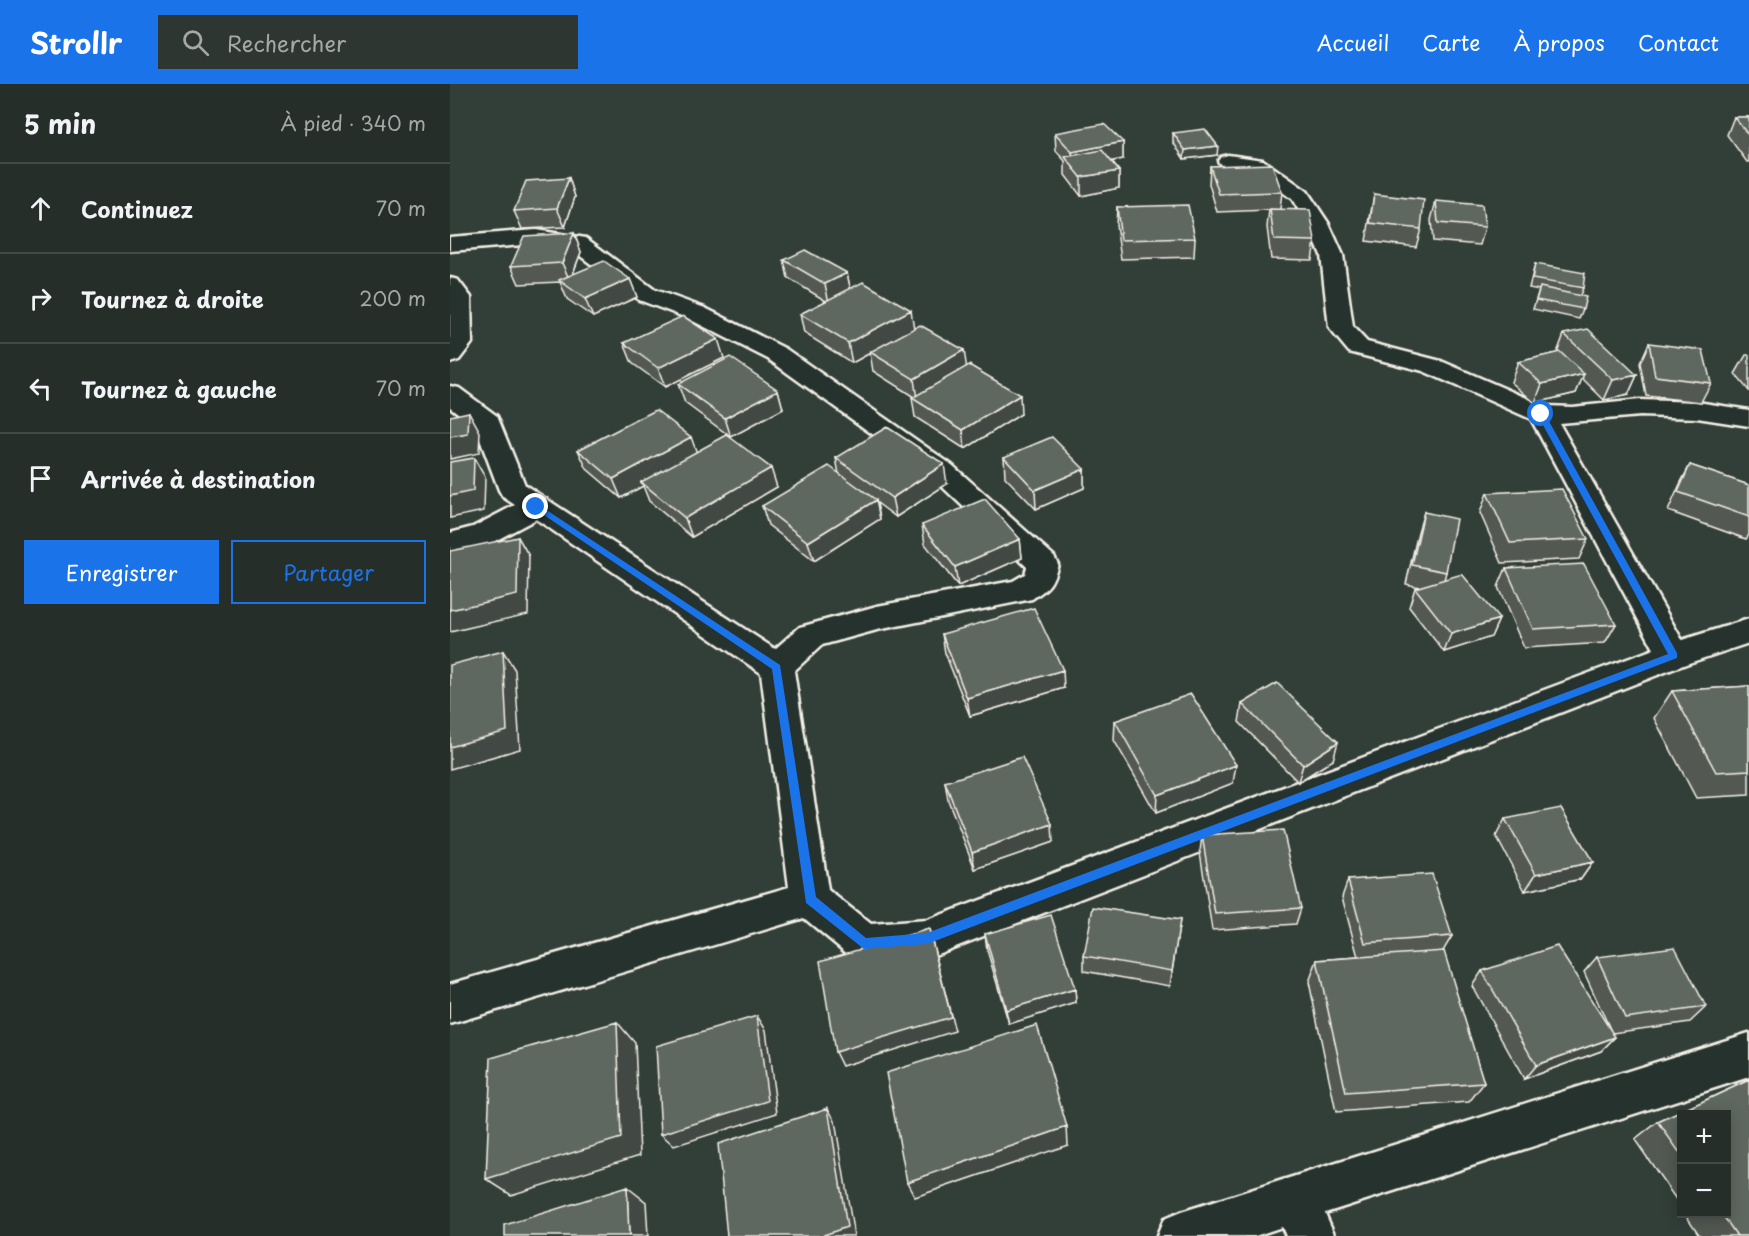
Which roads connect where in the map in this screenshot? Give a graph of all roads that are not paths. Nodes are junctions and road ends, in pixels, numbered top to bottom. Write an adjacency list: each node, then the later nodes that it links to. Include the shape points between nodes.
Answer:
1 (1228, 161): 6 (street, via 1256,164 1300,195 1332,255 1341,328 1358,347 1432,366)
2 (450, 244): 12 (street, via 536,237 578,243 646,295 696,313 777,354 942,471 1043,564 1038,580 1021,591 877,618 811,636)
3 (450, 285): 4 (street, via 459,297 460,343)
4 (450, 355)
5 (450, 394): 8 (street, via 487,422 513,490)
6 (1541, 414): 7 (street, via 1640,408 1697,410); 11 (street)
7 (1749, 418)
8 (536, 507): 9 (street, via 482,535); 12 (street)
9 (450, 543)
10 (1749, 631): 11 (street)
11 (1674, 656): 13 (street, via 927,939 864,943)
12 (777, 667): 13 (street)
13 (810, 899): 14 (street)
14 (450, 1004)
15 (1746, 1061): 16 (street)
16 (1302, 1218): 17 (street)
17 (1180, 1236)

